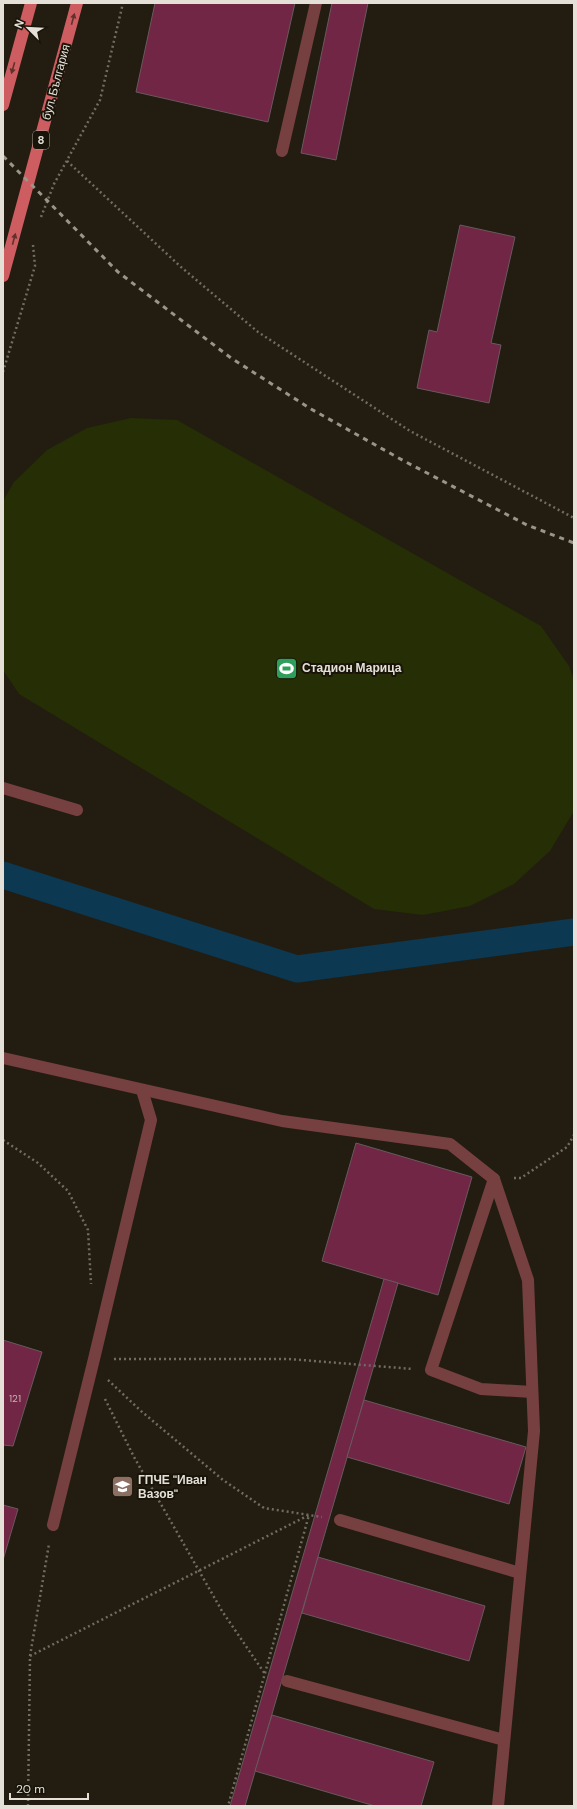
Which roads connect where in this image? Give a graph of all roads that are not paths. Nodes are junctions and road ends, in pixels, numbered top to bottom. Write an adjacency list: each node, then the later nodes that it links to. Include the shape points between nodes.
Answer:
1 (31, 3): 4 (main road, one-way to 4)
2 (77, 3): 6 (main road, бул. България / 8, one-way to 2)
3 (316, 3): 5 (lane)
4 (3, 104)
5 (282, 152)
6 (3, 276)
7 (3, 788): 8 (lane)
8 (77, 810)
9 (3, 1058): 10 (lane)
10 (142, 1090): 11 (lane, via 282,1121 450,1144); 14 (lane, via 151,1120)
11 (494, 1179): 12 (lane, via 528,1280); 12 (lane, via 431,1370 481,1389)
12 (532, 1392): 15 (lane, via 534,1431)
13 (340, 1520): 15 (lane)
14 (53, 1525)
15 (520, 1573): 17 (lane)
16 (287, 1681): 17 (lane)
17 (504, 1740): 18 (lane)
18 (498, 1806)

